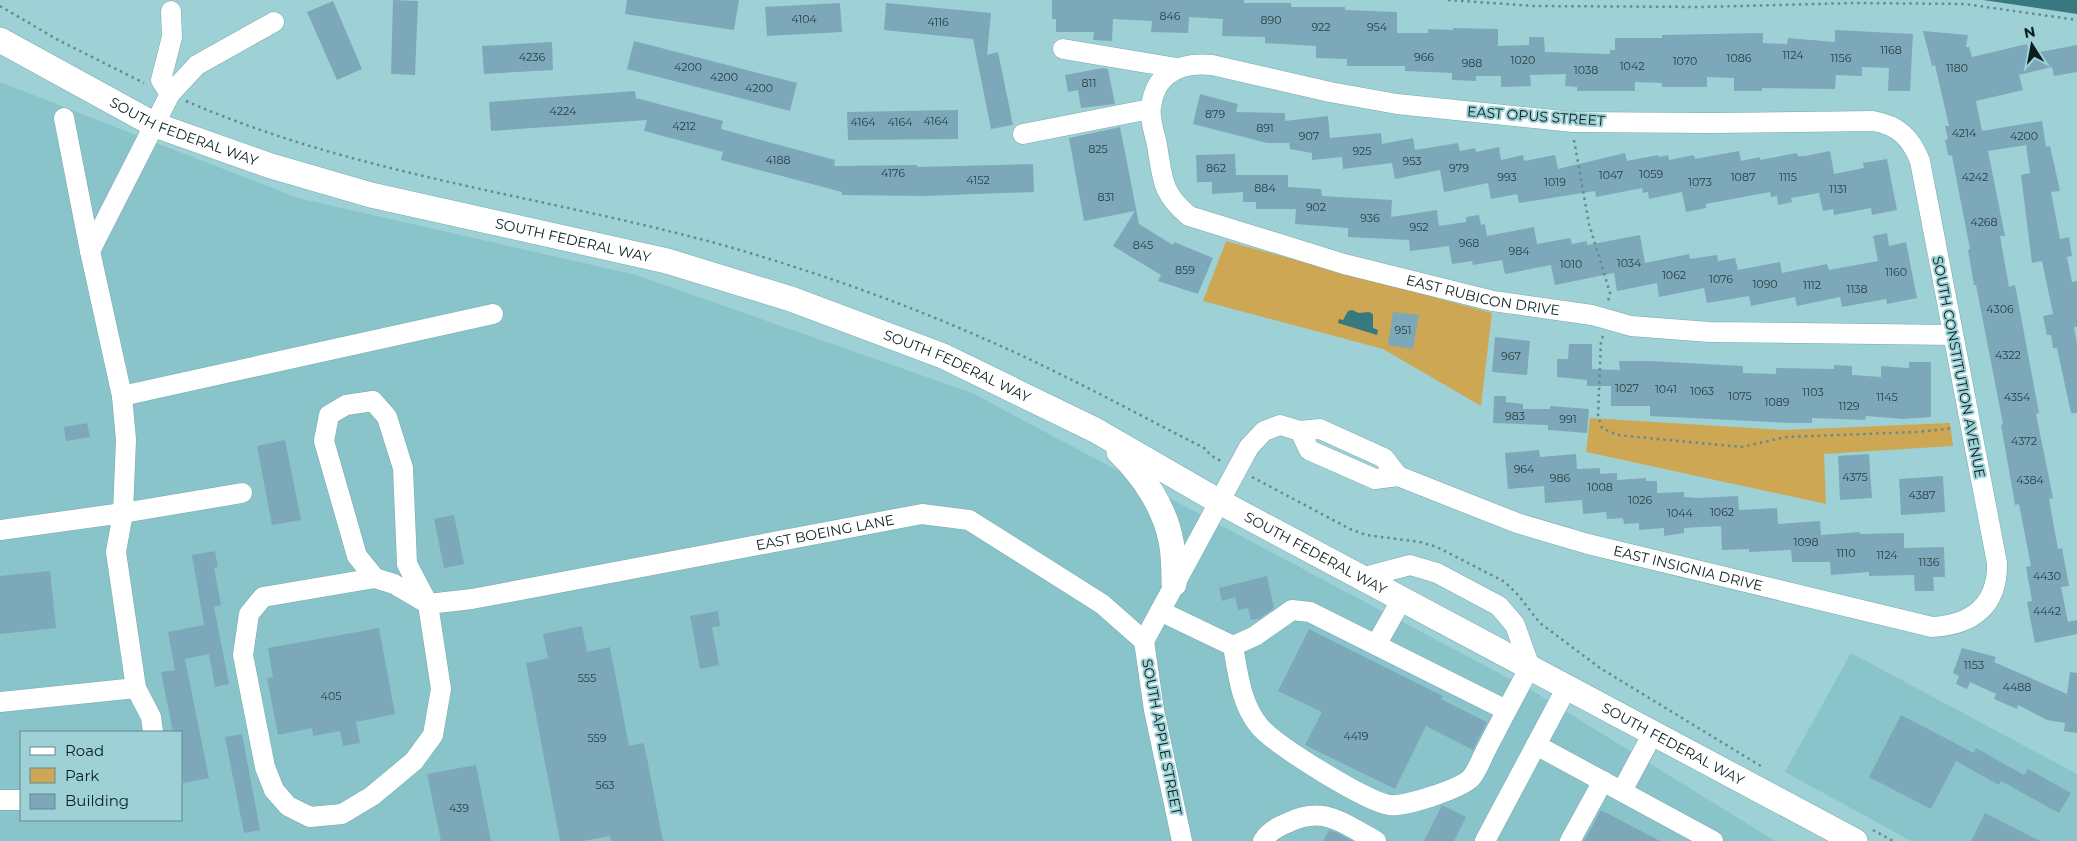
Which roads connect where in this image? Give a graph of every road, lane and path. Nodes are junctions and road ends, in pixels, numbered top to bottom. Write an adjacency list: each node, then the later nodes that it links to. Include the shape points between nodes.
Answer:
1 (1448, 0): 3 (path, via 1534,6 1965,4)
2 (171, 11): 8 (street, via 172,37 161,80)
3 (2077, 20)
4 (274, 22): 8 (street, via 197,65)
5 (0, 40): 11 (main road, SOUTH FEDERAL WAY)
6 (1063, 49): 7 (street)
7 (1178, 68): 9 (street, EAST RUBICON DRIVE, via 1163,78 1155,90); 12 (street, EAST OPUS STREET, via 1194,63 1212,64 1396,104 1573,122 1873,121)
8 (170, 94): 11 (street)
9 (1150, 109): 13 (street); 19 (street, EAST RUBICON DRIVE, via 1164,186 1173,202 1189,216 1344,264 1493,301 1592,315 1631,326 1709,332)
10 (64, 118): 15 (street)
11 (155, 125): 15 (street); 22 (main road, SOUTH FEDERAL WAY, via 271,166 371,195 666,261 791,300 943,356)
12 (1898, 129): 19 (street, SOUTH CONSTITUTION AVENUE, via 1913,144 1920,161)
13 (1023, 134)
14 (1574, 134): 16 (path, via 1589,224 1610,293)
15 (90, 252): 20 (street)
16 (1607, 306)
17 (493, 314): 20 (street)
18 (1604, 333): 21 (path, via 1598,416 1602,428 1617,435 1741,447 1786,437)
19 (1952, 335): 33 (street, SOUTH CONSTITUTION AVENUE, via 1997,563 1998,578)
20 (122, 396): 26 (street, via 126,440)
21 (1958, 428)
22 (1095, 430): 25 (main road, SOUTH FEDERAL WAY); 30 (main road, via 1134,466 1155,499 1172,541)
23 (1260, 482): 46 (path, via 1350,529 1366,535 1437,547 1505,582 1540,623 1600,668)
24 (242, 493): 26 (street)
25 (1218, 501): 29 (main road, SOUTH FEDERAL WAY); 30 (street, SOUTH APPLE STREET); 33 (street, EAST INSIGNIA DRIVE, via 1250,447 1264,431 1280,425 1300,431 1309,450 1375,479 1398,476 1517,522 1588,544 1932,627 1952,626)
26 (123, 513): 27 (street); 40 (street, via 116,552)
27 (0, 530)
28 (375, 578): 32 (street, via 394,584); 32 (street, via 357,556 324,441 330,415 346,405 372,401 388,417 403,468 407,564); 32 (street, via 263,597 249,614 243,655 265,768 274,790 288,806 310,817 342,814 372,796 414,761 433,736 441,689)
29 (1361, 578): 31 (main road, SOUTH FEDERAL WAY); 38 (street, via 1410,565 1445,577 1499,606 1515,625)
30 (1174, 584): 34 (street, SOUTH APPLE STREET)
31 (1402, 599): 36 (street); 38 (main road, SOUTH FEDERAL WAY)
32 (428, 604): 35 (street, EAST BOEING LANE, via 472,599 922,514 969,520 1102,604)
33 (1982, 609)
34 (1160, 610): 35 (street, SOUTH APPLE STREET); 37 (street)
35 (1144, 641): 52 (street, SOUTH APPLE STREET, via 1154,710)
36 (1376, 645): 37 (street, via 1310,612 1292,610 1255,636); 42 (street)
37 (1233, 646): 42 (street, via 1242,694 1260,727 1354,791 1389,805 1408,805 1470,778)
38 (1530, 667): 39 (main road, SOUTH FEDERAL WAY); 42 (street)
39 (1567, 687): 44 (main road, SOUTH FEDERAL WAY); 45 (street)
40 (136, 688): 41 (street); 43 (street, via 151,717)
41 (0, 702)
42 (1506, 710)
43 (153, 731)
44 (1653, 733): 48 (street); 51 (main road, SOUTH FEDERAL WAY)
45 (1536, 745): 47 (street); 55 (street)
46 (1766, 769)
47 (1603, 781): 48 (street); 56 (street)
48 (1622, 791): 57 (street)
49 (0, 800): 50 (street)
50 (20, 800)
51 (1861, 834): 58 (path)
52 (1182, 841)
53 (1263, 841): 54 (street, via 1281,825 1313,814 1327,816)
54 (1376, 841)
55 (1486, 841)
56 (1570, 841)
57 (1713, 841)
58 (1893, 841)

